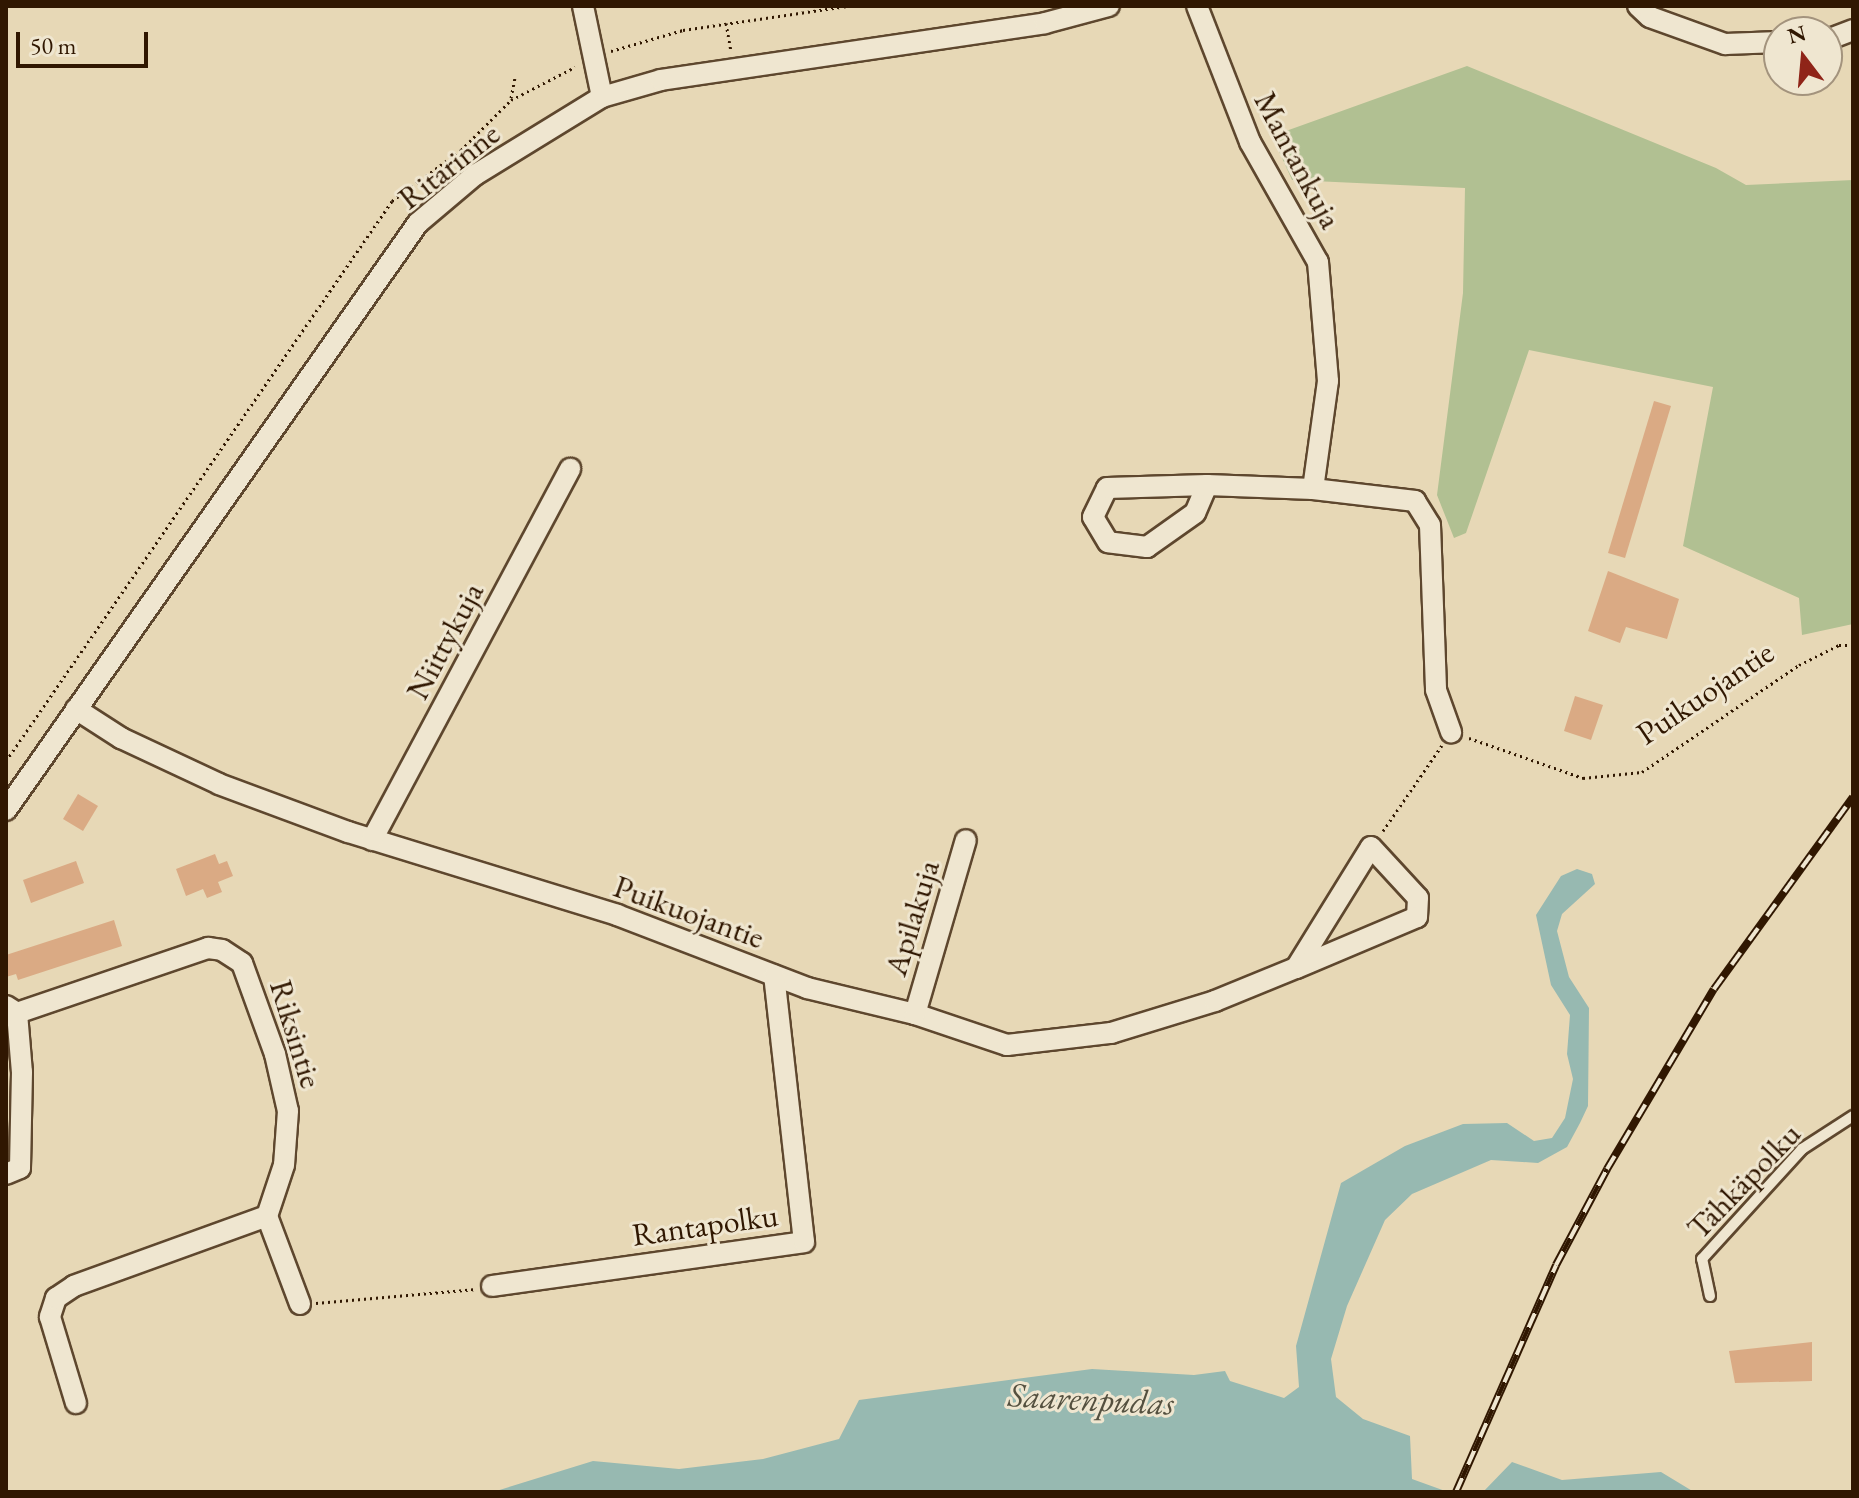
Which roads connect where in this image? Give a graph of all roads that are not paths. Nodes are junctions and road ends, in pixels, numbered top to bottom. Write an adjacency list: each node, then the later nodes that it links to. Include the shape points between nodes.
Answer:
1 (583, 6): 6 (street)
2 (1109, 6): 6 (street, Ritarinne, via 1045,23 661,80)
3 (1197, 6): 9 (street, Mantankuja, via 1250,142 1318,262 1328,381)
4 (1638, 6): 5 (street, via 1650,17 1725,44)
5 (1763, 43)
6 (602, 97): 10 (street, Ritarinne, via 475,175 418,223)
7 (570, 469): 13 (street, Niittykuja)
8 (1207, 485): 8 (street, via 1195,513 1147,547 1108,542 1093,517 1107,488); 9 (street)
9 (1313, 489): 11 (street, via 1415,501 1430,525 1436,690)
10 (76, 709): 12 (street, Ritarinne); 13 (street, Puikuojantie, via 121,738 219,784)
11 (1451, 732)
12 (6, 810)
13 (372, 840): 16 (street, Puikuojantie, via 617,915)
14 (966, 840): 18 (street, Apilakuja)
15 (1296, 968): 15 (street, Puikuojantie, via 1371,847 1418,898 1417,917); 18 (street, Puikuojantie, via 1215,1001 1111,1033 1007,1045)
16 (774, 976): 18 (street, Puikuojantie); 22 (street, Rantapolku, via 804,1242)
17 (11, 1009): 20 (street, via 22,1072 20,1168); 21 (street, Riksintie, via 208,948 242,963 275,1054 288,1111 284,1165)
18 (915, 1014)
19 (1853, 1116): 23 (lane, Tähkäpolku, via 1802,1149 1702,1259)
20 (6, 1174)
21 (267, 1216): 24 (street); 25 (street, via 74,1286 56,1298 50,1317)
22 (492, 1286)
23 (1710, 1296)
24 (300, 1304)
25 (76, 1403)

